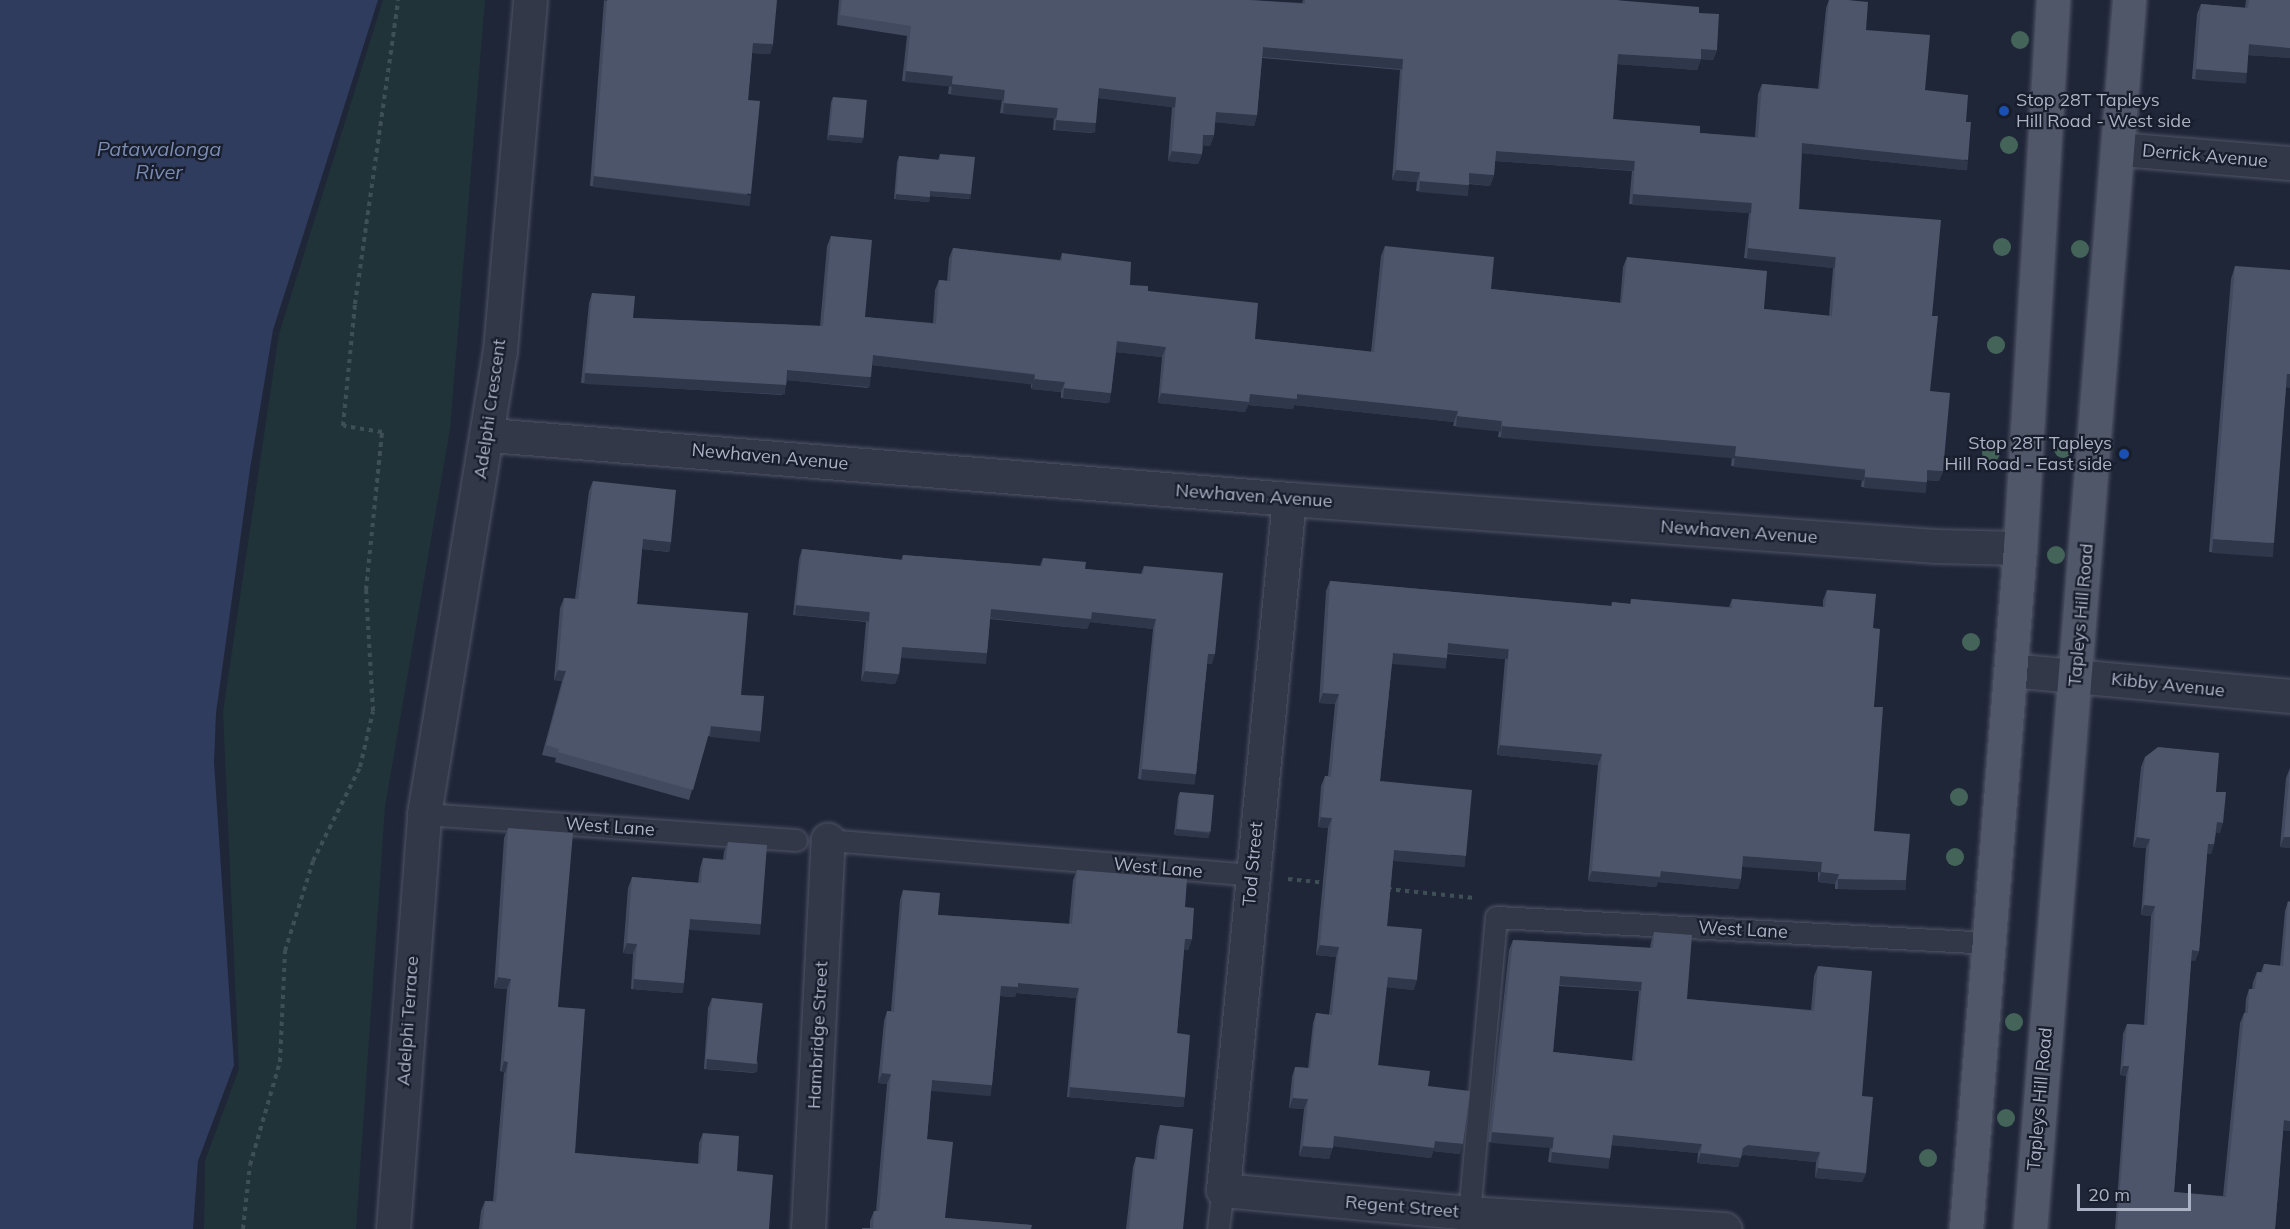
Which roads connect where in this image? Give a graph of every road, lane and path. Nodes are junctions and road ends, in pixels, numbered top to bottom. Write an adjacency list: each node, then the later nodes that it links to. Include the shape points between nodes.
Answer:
1 (398, 0): 22 (path, via 355,304 343,426 382,432 366,590 373,711 360,767 313,861 285,951 280,1062 250,1165)
2 (530, 0): 7 (street, Adelphi Crescent, via 500,351)
3 (2053, 0): 9 (main road)
4 (2129, 0): 5 (main road, Tapleys Hill Road)
5 (2120, 149): 6 (street, Derrick Avenue); 11 (main road, Tapleys Hill Road)
6 (2290, 164)
7 (489, 435): 8 (street, Newhaven Avenue); 13 (street, Adelphi Crescent, via 430,758)
8 (1289, 498): 9 (street, Newhaven Avenue, via 1935,546); 15 (street, Tod Street)
9 (2020, 548): 10 (main road)
10 (2010, 670): 11 (street, Kibby Avenue); 19 (main road)
11 (2076, 676): 12 (street, Kibby Avenue); 28 (main road, Tapleys Hill Road)
12 (2290, 696)
13 (424, 814): 14 (lane, West Lane); 23 (street, Adelphi Terrace)
14 (812, 840): 15 (lane, West Lane); 24 (street, Hambridge Street)
15 (1251, 875): 16 (path); 20 (street, Tod Street)
16 (1334, 884)
17 (1381, 889): 18 (path)
18 (1491, 908): 19 (lane, West Lane); 21 (lane)
19 (1990, 943): 27 (main road)
20 (1223, 1190): 21 (street, Regent Street); 25 (lane, Tod Street)
21 (1468, 1221): 26 (street, Regent Street)
22 (243, 1229)
23 (393, 1229)
24 (808, 1229)
25 (1218, 1229)
26 (1725, 1229)
27 (1966, 1229)
28 (2030, 1229)

